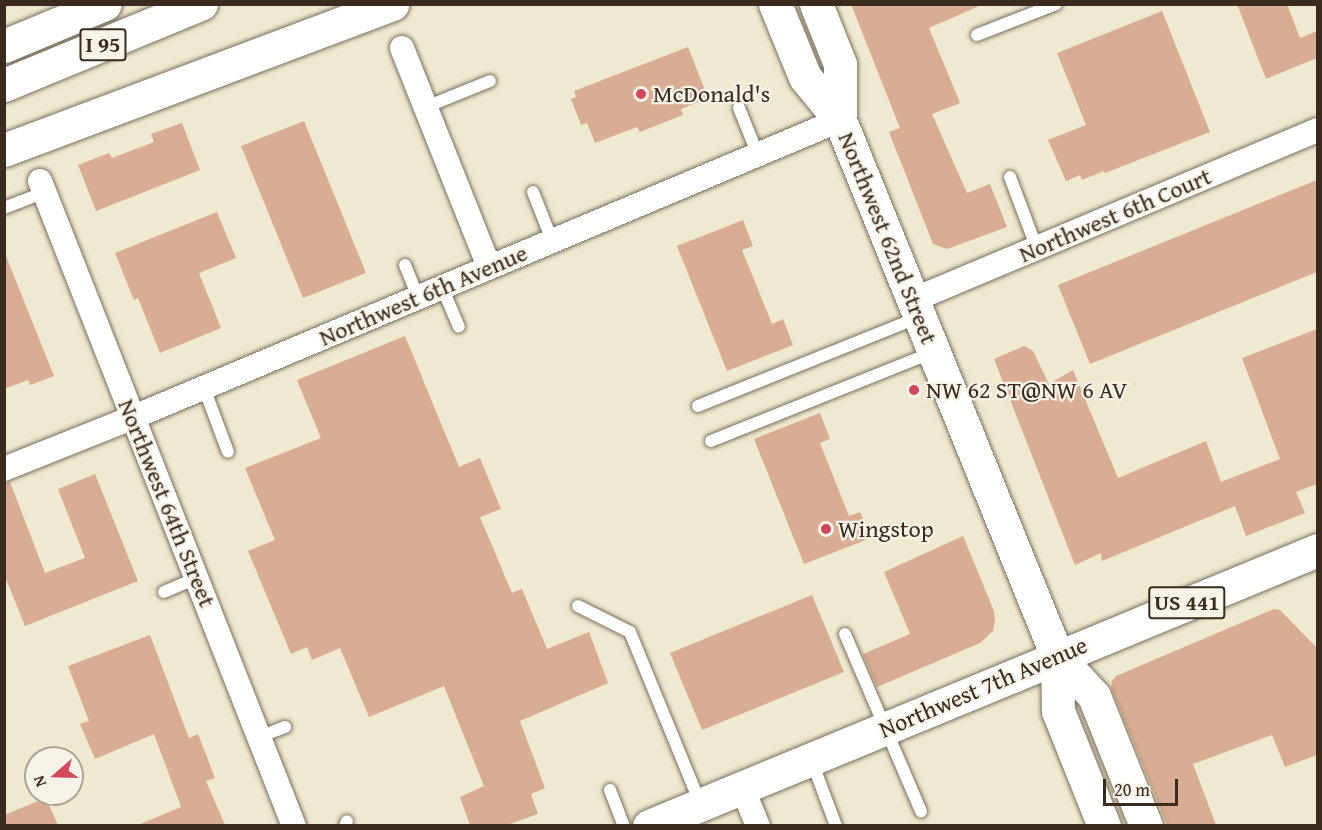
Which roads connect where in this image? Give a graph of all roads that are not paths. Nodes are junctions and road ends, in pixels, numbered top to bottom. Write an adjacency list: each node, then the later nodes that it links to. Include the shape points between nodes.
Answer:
1 (105, 4): 8 (main road)
2 (201, 4): 11 (main road, I 95)
3 (393, 4): 16 (main road)
4 (775, 4): 14 (main road, Northwest 62nd Street, via 805,77)
5 (816, 4): 14 (main road, Northwest 62nd Street, via 840,64)
6 (1056, 4): 7 (lane)
7 (977, 35)
8 (4, 46)
9 (402, 48): 12 (street)
10 (490, 81): 12 (lane)
11 (4, 85)
12 (426, 107): 25 (street)
13 (740, 108): 17 (lane)
14 (840, 120): 17 (street, Northwest 6th Avenue); 28 (main road, Northwest 62nd Street)
15 (1317, 130): 23 (street, Northwest 6th Court)
16 (4, 150)
17 (758, 154): 22 (street, Northwest 6th Avenue)
18 (1010, 177): 23 (lane)
19 (43, 187): 21 (lane); 33 (street, Northwest 64th Street)
20 (533, 192): 22 (lane)
21 (4, 208)
22 (552, 240): 25 (street, Northwest 6th Avenue)
23 (1036, 249): 28 (street, Northwest 6th Court)
24 (405, 265): 27 (lane)
25 (489, 267): 26 (street, Northwest 6th Avenue)
26 (442, 287): 27 (street, Northwest 6th Avenue); 29 (lane)
27 (418, 297): 31 (street, Northwest 6th Avenue)
28 (917, 308): 30 (main road, Northwest 62nd Street); 32 (lane)
29 (459, 327)
30 (934, 351): 34 (lane); 42 (main road, Northwest 62nd Street)
31 (204, 387): 33 (street, Northwest 6th Avenue); 35 (lane)
32 (698, 406)
33 (134, 417): 36 (street, Northwest 6th Avenue); 38 (street, Northwest 64th Street)
34 (711, 441)
35 (228, 452)
36 (4, 469)
37 (1317, 550): 42 (main road, Northwest 7th Avenue / US 441)
38 (197, 578): 39 (lane); 45 (street, Northwest 64th Street)
39 (164, 592)
40 (578, 606): 49 (lane, via 630,632)
41 (845, 634): 44 (lane)
42 (1057, 656): 44 (main road, Northwest 7th Avenue / US 441); 56 (main road, Northwest 62nd Street, via 1058,711); 57 (main road, Northwest 62nd Street, via 1094,696)
43 (285, 727): 45 (lane)
44 (884, 728): 46 (main road, Northwest 7th Avenue / US 441); 50 (lane)
45 (259, 737): 51 (street, Northwest 64th Street)
46 (811, 758): 47 (main road, Northwest 7th Avenue / US 441); 55 (lane)
47 (742, 787): 49 (main road, Northwest 7th Avenue / US 441); 54 (street)
48 (610, 790): 52 (lane)
49 (700, 804): 53 (main road, Northwest 7th Avenue / US 441)
50 (921, 811)
51 (294, 825)
52 (624, 825)
53 (649, 825)
54 (758, 825)
55 (836, 825)
56 (1104, 825)
57 (1146, 825)

